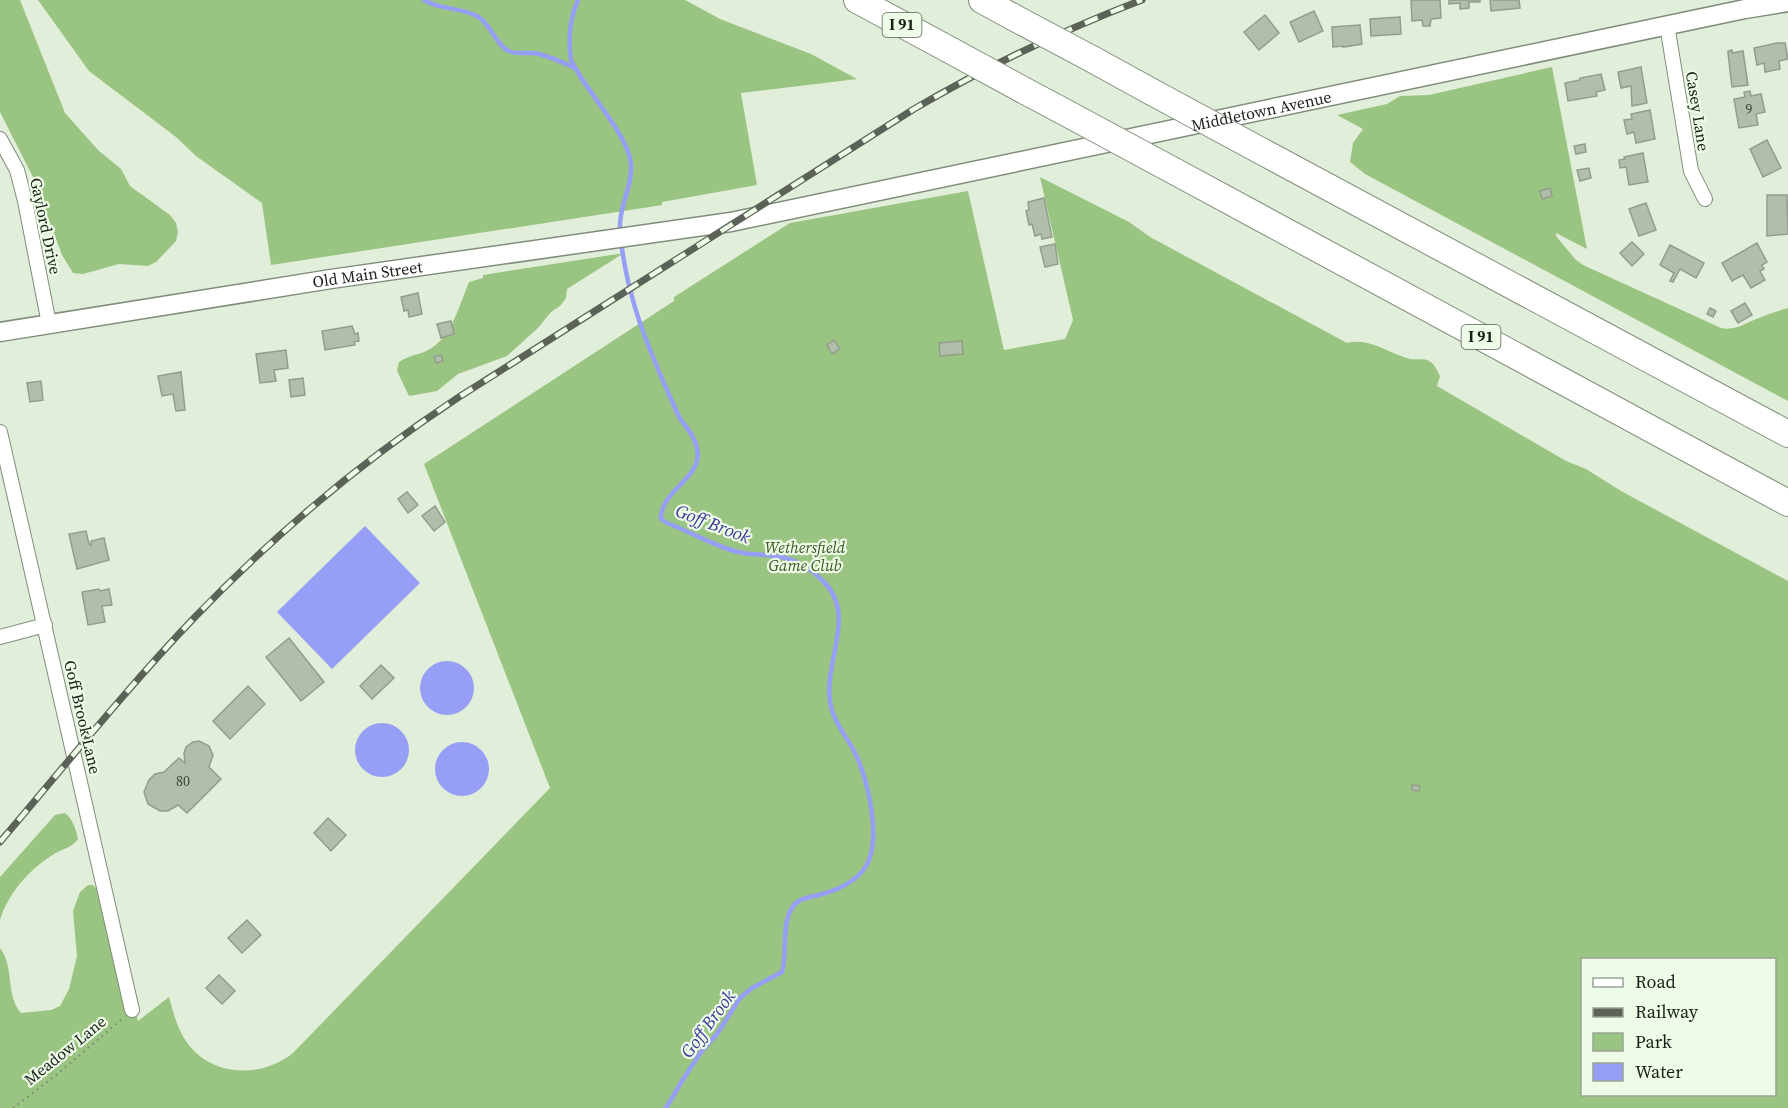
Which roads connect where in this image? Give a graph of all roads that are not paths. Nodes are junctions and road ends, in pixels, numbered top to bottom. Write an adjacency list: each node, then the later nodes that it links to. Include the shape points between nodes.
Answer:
1 (857, 0): 12 (highway, I 91, bridge)
2 (982, 0): 11 (highway, bridge)
3 (1788, 2): 4 (street, Middletown Avenue)
4 (1667, 25): 6 (street, Casey Lane, via 1691,171); 7 (street, Middletown Avenue)
5 (0, 139): 8 (street, Gaylord Drive, via 17,170)
6 (1705, 198)
7 (735, 221): 8 (street, Old Main Street)
8 (49, 324): 9 (street, Old Main Street)
9 (0, 332)
10 (0, 432): 13 (street, Goff Brook Lane)
11 (1788, 434)
12 (1788, 503)
13 (45, 625): 14 (street); 15 (street, Goff Brook Lane)
14 (0, 636)
15 (132, 1010)

